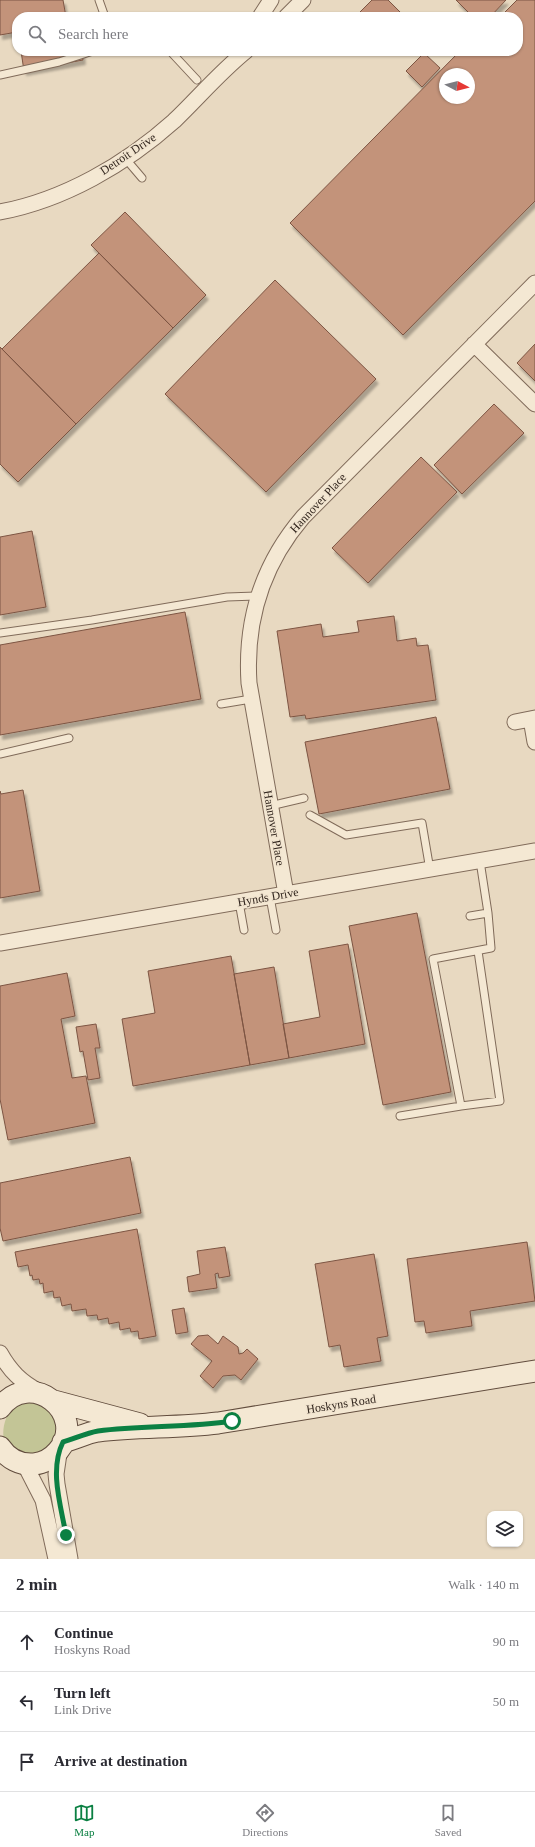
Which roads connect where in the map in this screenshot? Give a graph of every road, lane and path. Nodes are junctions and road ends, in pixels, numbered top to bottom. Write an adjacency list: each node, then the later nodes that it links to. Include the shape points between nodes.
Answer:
1 (99, 0): 4 (lane)
2 (272, 0): 5 (street)
3 (303, 0): 6 (street)
4 (103, 12)
5 (264, 12)
6 (291, 12)
7 (78, 56): 10 (lane)
8 (174, 56): 11 (lane)
9 (237, 56): 12 (street, Detroit Drive, via 172,122)
10 (0, 75)
11 (196, 80)
12 (125, 158): 13 (lane); 14 (street, Detroit Drive, via 92,178 53,196)
13 (142, 178)
14 (0, 212)
15 (535, 283): 16 (street, Hannover Place)
16 (474, 344): 17 (street); 18 (street, Hannover Place, via 303,517 277,553)
17 (535, 404)
18 (258, 596): 19 (lane, via 227,597); 20 (street, Hannover Place, via 248,651)
19 (0, 633)
20 (251, 699): 21 (lane); 28 (street, Hannover Place)
21 (221, 704)
22 (533, 719): 23 (street); 25 (street)
23 (515, 722)
24 (69, 738): 26 (lane)
25 (535, 742)
26 (0, 754)
27 (304, 798): 28 (lane)
28 (270, 806): 33 (street, Hannover Place)
29 (310, 815): 32 (lane, via 346,835 422,823)
30 (535, 851): 31 (street, Hynds Drive)
31 (480, 861): 32 (street, Hynds Drive); 36 (lane)
32 (430, 870): 33 (street, Hynds Drive)
33 (286, 894): 34 (street, Hynds Drive)
34 (270, 897): 35 (street, Hynds Drive); 39 (lane)
35 (239, 902): 38 (lane); 40 (street, Hynds Drive)
36 (488, 913): 37 (lane); 41 (lane, via 491,948)
37 (470, 916)
38 (244, 930)
39 (276, 930)
40 (0, 943)
41 (478, 951): 42 (lane, via 500,1101); 42 (lane, via 433,959)
42 (461, 1106): 43 (lane)
43 (400, 1116)
44 (0, 1353): 46 (street, via 24,1384)
45 (535, 1371): 48 (main road, Hoskyns Road, via 225,1422 181,1427)
46 (48, 1397): 47 (main road, Hoskyns Road, via 28,1392 19,1394 10,1398); 48 (main road, Hoskyns Road); 49 (main road, via 61,1410 65,1421 66,1432)
47 (0, 1408)
48 (146, 1426): 49 (main road, Hoskyns Road, via 96,1431)
49 (62, 1445): 51 (main road, via 45,1461 36,1464); 54 (street, via 56,1474)
50 (0, 1447): 51 (main road, via 8,1457)
51 (23, 1463): 52 (main road); 53 (street, via 43,1500)
52 (0, 1466)
53 (56, 1559)
54 (70, 1559)

